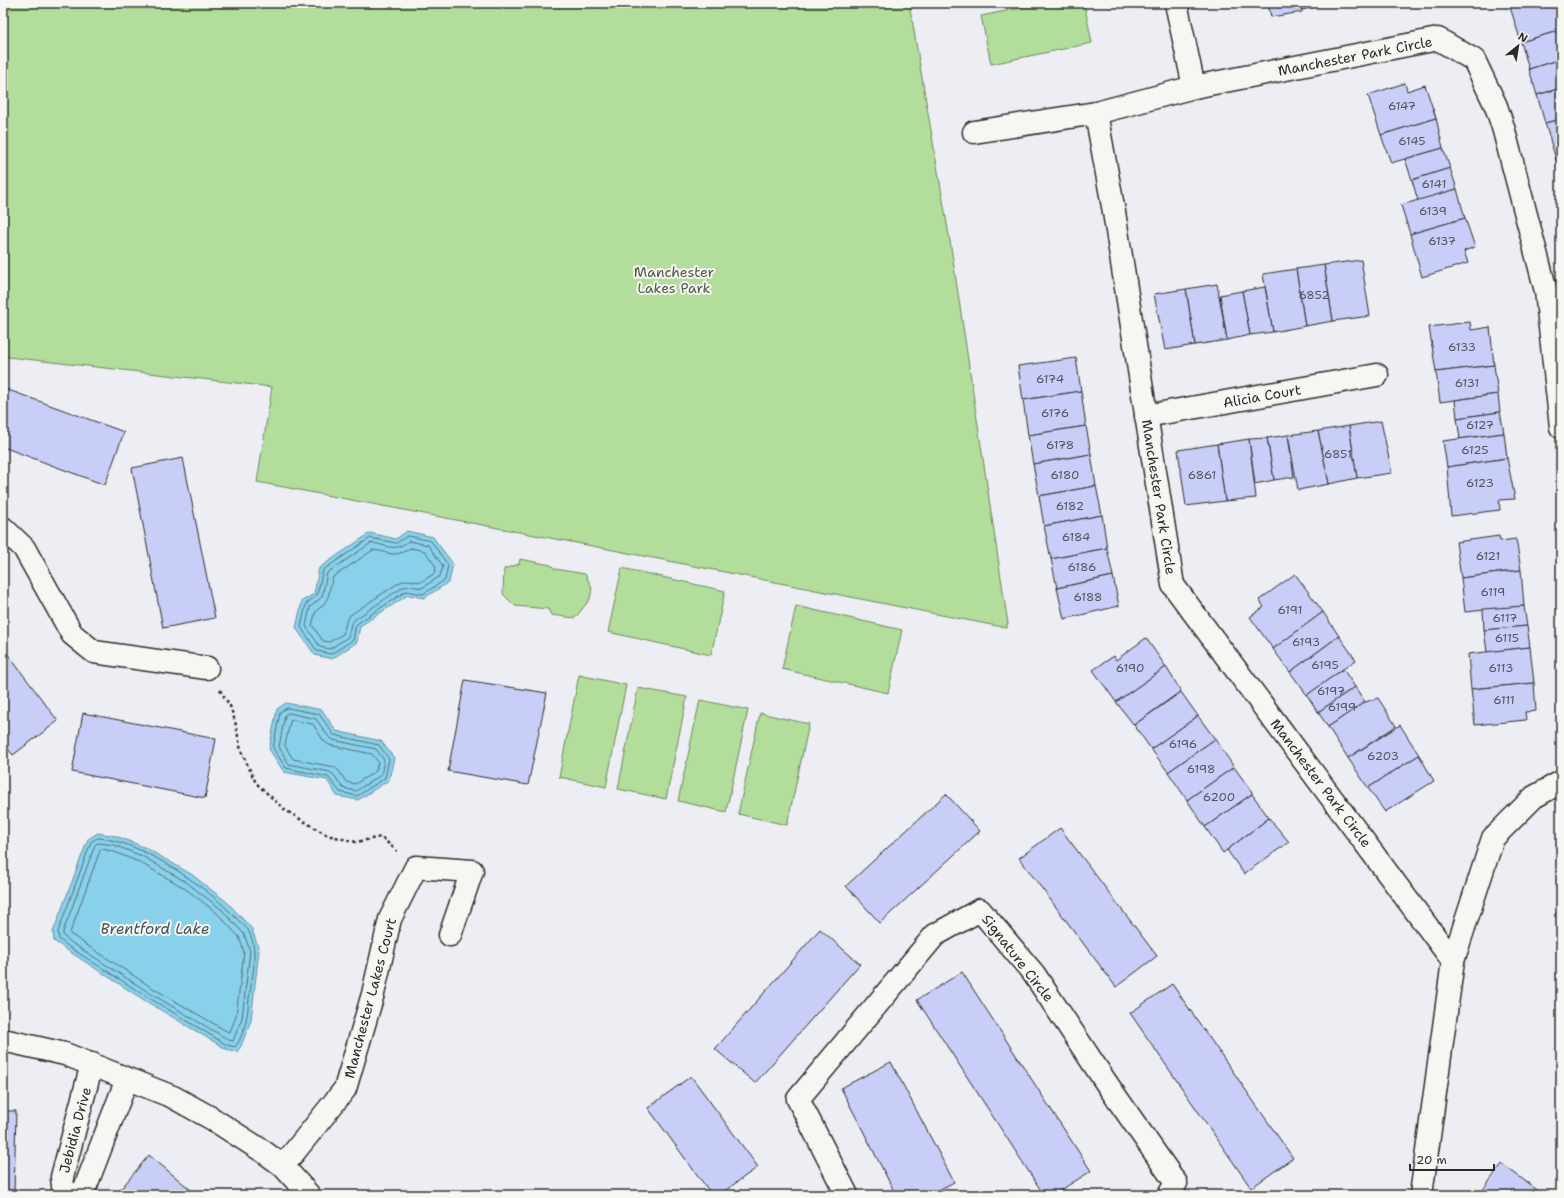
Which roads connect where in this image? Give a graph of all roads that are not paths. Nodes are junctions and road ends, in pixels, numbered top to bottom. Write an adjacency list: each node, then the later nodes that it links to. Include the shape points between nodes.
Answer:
1 (1176, 3): 2 (street)
2 (1194, 87): 3 (street, Manchester Park Circle); 7 (street, Manchester Park Circle, via 1438,39 1474,60 1503,127 1546,291)
3 (1096, 113): 4 (street, Manchester Park Circle); 6 (street, Manchester Park Circle)
4 (974, 132)
5 (1377, 375): 6 (street, Alicia Court)
6 (1146, 416): 12 (street, Manchester Park Circle, via 1174,585)
7 (1561, 427)
8 (3, 528): 9 (street, via 24,548 72,634 94,652)
9 (207, 668)
10 (1561, 782): 12 (street, via 1534,797 1493,838)
11 (450, 935): 16 (street, Manchester Lakes Court, via 472,870 416,866 390,919 374,994 345,1089)
12 (1453, 961): 22 (street)
13 (3, 1040): 14 (street, via 65,1054)
14 (92, 1064): 15 (street); 17 (street, Jebidia Drive, via 62,1177)
15 (127, 1079): 16 (street, via 173,1097 211,1118); 18 (street, Jebidia Drive, via 85,1188)
16 (283, 1166): 19 (street)
17 (64, 1195)
18 (78, 1195)
19 (309, 1195)
20 (846, 1195): 21 (street, Signature Circle, via 798,1098 935,935 980,910 1034,974 1176,1183)
21 (1169, 1195)
22 (1421, 1195)

